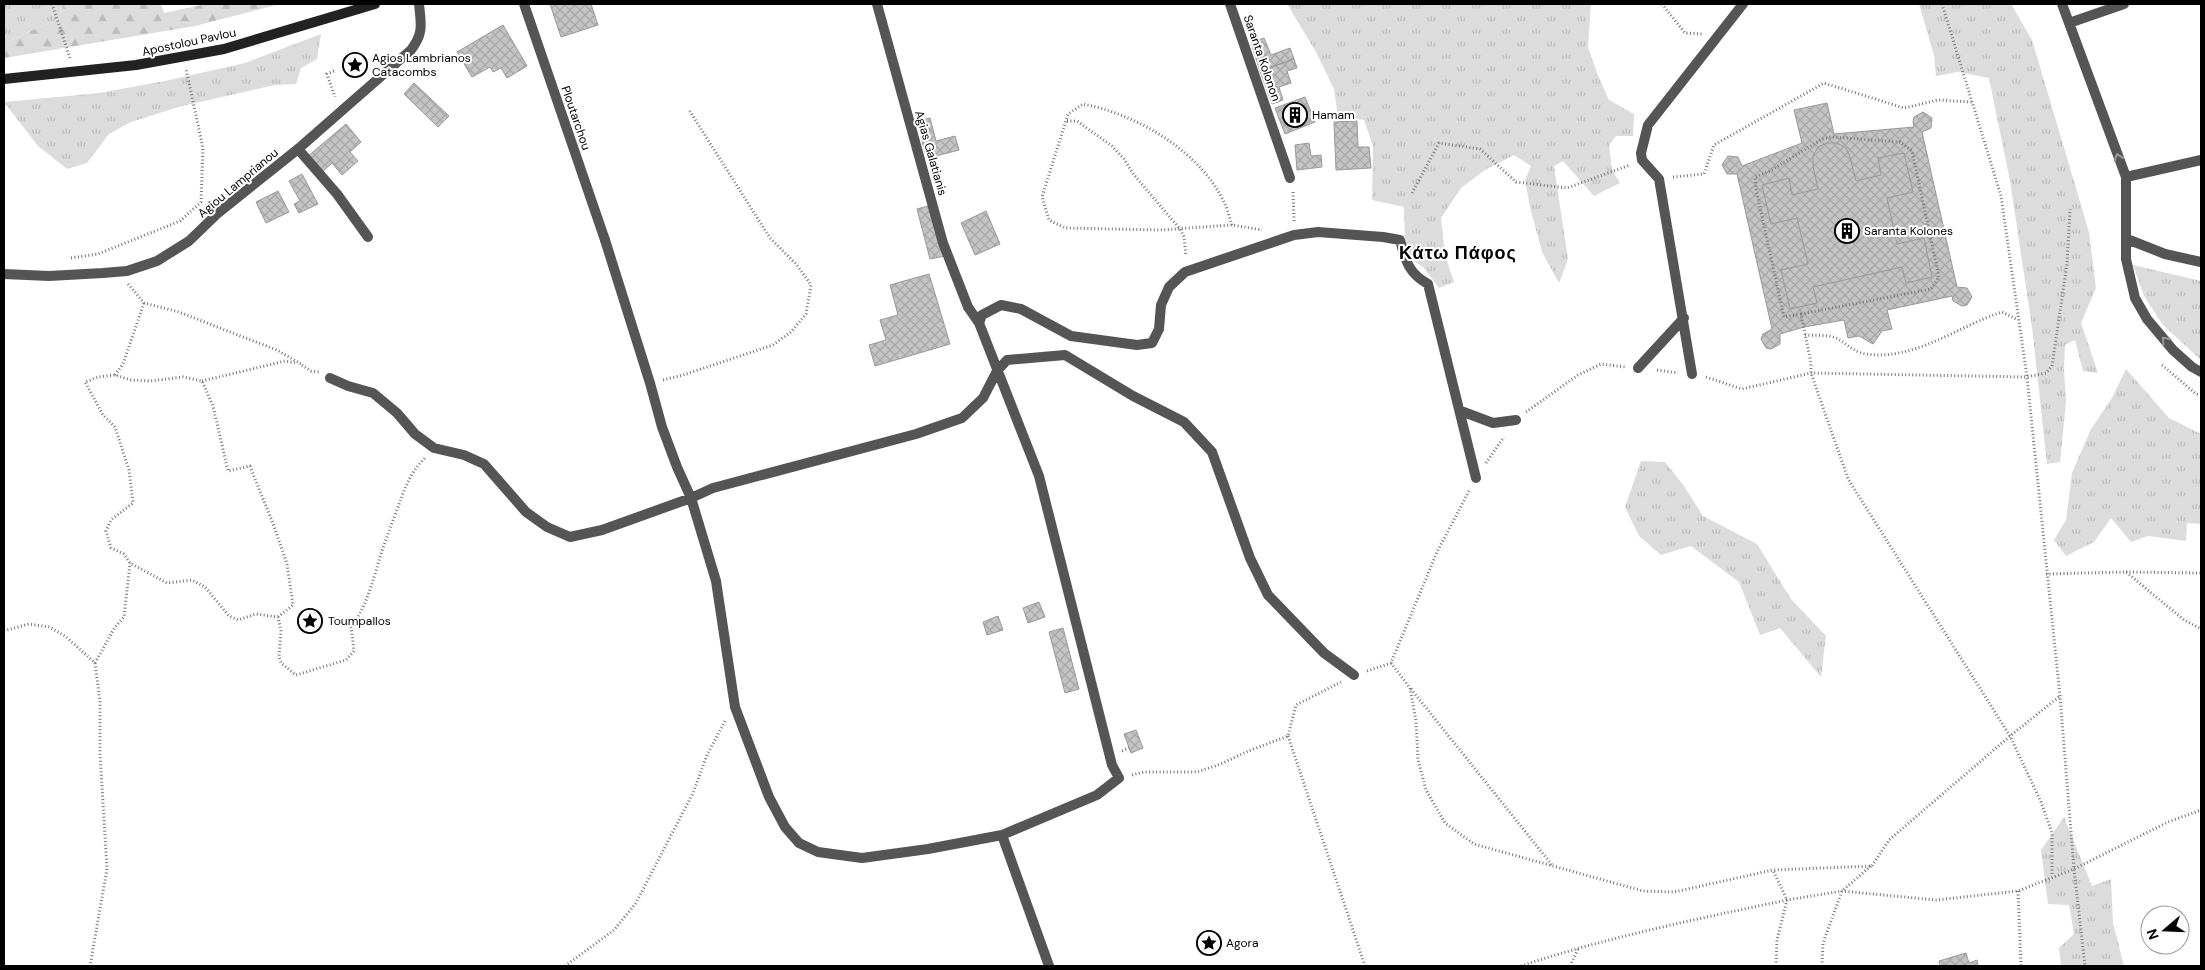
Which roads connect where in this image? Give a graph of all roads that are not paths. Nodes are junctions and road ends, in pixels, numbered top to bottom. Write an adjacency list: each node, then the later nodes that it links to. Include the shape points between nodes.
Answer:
1 (375, 4): 10 (main road, Apostolou Pavlou, via 224,49 136,66)
2 (419, 4): 11 (street, Agiou Lamprianou, via 420,39 411,50)
3 (524, 4): 29 (street, Ploutarchou, via 605,240 676,468)
4 (876, 4): 20 (street, Agias Galatianis, via 943,243 968,306)
5 (1230, 4): 14 (street, Saranta Kolonon)
6 (1743, 4): 19 (street, via 1648,125 1641,153 1642,160 1659,179)
7 (2062, 4): 9 (street)
8 (2124, 4): 9 (street)
9 (2069, 23): 13 (street, one-way to 9)
10 (4, 80)
11 (298, 149): 15 (street, via 337,194); 18 (street, Agiou Lamprianou, via 218,213 189,241 157,261 127,271 103,274)
12 (2201, 160): 13 (street)
13 (2126, 177): 16 (street)
14 (1290, 178)
15 (368, 237)
16 (2127, 239): 17 (street, via 2165,254); 23 (street, one-way to 16, via 2173,350 2147,319 2135,298 2126,259)
17 (2201, 262)
18 (4, 274)
19 (1684, 318): 21 (street); 24 (street)
20 (979, 323): 22 (street, Agias Galatianis); 26 (street, via 982,315 1001,305 1021,309 1071,336 1137,345 1152,342 1159,329 1161,305 1169,287 1185,272 1294,235 1318,232 1400,240 1407,264 1415,277 1428,284)
21 (1638, 368)
22 (997, 371): 29 (street, via 983,398 962,418 916,434 713,488); 30 (street, via 1007,360 1065,355 1184,422 1212,452 1250,558 1268,595 1324,653); 31 (street, Agias Galatianis, via 1038,476 1112,765)
23 (2201, 372)
24 (1692, 374)
25 (330, 378): 29 (street, via 373,393 434,448 484,464 526,512 570,537 602,530)
26 (1461, 411): 27 (street, via 1493,423); 28 (street)
27 (1516, 420)
28 (1476, 478)
29 (691, 498): 32 (street, Ploutarchou, via 716,581 735,707 769,797 785,827 799,843 818,852 862,858)
30 (1354, 675)
31 (1119, 778): 32 (street, Ploutarchou, via 1097,795)
32 (1002, 835): 33 (street)
33 (1049, 966)

